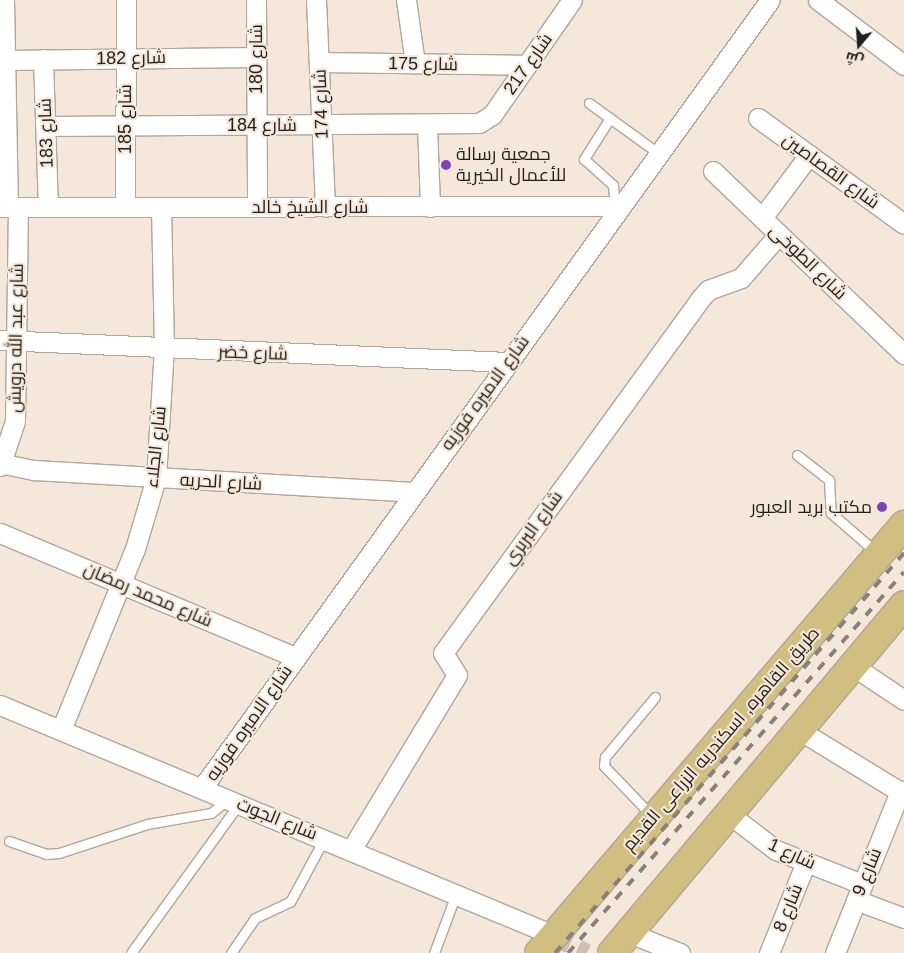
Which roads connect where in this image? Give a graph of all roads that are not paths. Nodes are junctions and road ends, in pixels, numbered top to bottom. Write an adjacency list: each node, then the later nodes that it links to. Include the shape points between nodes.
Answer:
1 (4, 0): 12 (street, شارع عبد الله درويش)
2 (126, 0): 10 (street, شارع 185)
3 (256, 0): 9 (street, شارع 180)
4 (316, 0): 13 (street, شارع 174)
5 (406, 0): 14 (street)
6 (572, 0): 16 (street, شارع 217)
7 (770, 0): 27 (street, شارع الاميره فوزيه)
8 (818, 0): 15 (street)
9 (256, 57): 10 (street, شارع 182); 24 (street, شارع 180)
10 (126, 58): 11 (street, شارع 182); 23 (street, شارع 185)
11 (44, 59): 12 (street, شارع 182); 26 (street, شارع 183)
12 (5, 60): 25 (street, شارع عبد الله درويش)
13 (319, 62): 14 (street, شارع 175); 21 (street, شارع 174)
14 (415, 64): 16 (street, شارع 175)
15 (904, 65)
16 (527, 66): 20 (street, شارع 217, via 492,115)
17 (589, 103): 18 (lane)
18 (610, 118): 27 (lane); 30 (lane, via 584,159 613,185)
19 (758, 118): 28 (street, شارع القصاصين)
20 (479, 123): 22 (street, شارع 184)
21 (322, 124): 22 (street, شارع 184); 24 (street, شارع 184); 36 (street, شارع 174)
22 (427, 124): 37 (street)
23 (125, 125): 24 (street, شارع 184); 26 (street, شارع 184); 33 (street, شارع 185)
24 (256, 125): 35 (street, شارع 180)
25 (3, 126): 31 (street, شارع عبد الله درويش)
26 (46, 126): 32 (street, شارع 183)
27 (658, 153): 30 (street, شارع الاميره فوزيه)
28 (809, 155): 38 (street); 39 (street, شارع القصاصين)
29 (712, 170): 38 (street, شارع الطوخى)
30 (617, 206): 37 (street, شارع الشيخ خالد); 44 (street, شارع الاميره فوزيه)
31 (9, 207): 32 (street, شارع الشيخ خالد); 41 (street, شارع عبد الله درويش)
32 (48, 207): 33 (street, شارع الشيخ خالد)
33 (125, 207): 34 (street, شارع الشيخ خالد)
34 (161, 207): 35 (street, شارع الشيخ خالد); 42 (street, شارع الجلاء)
35 (257, 207): 36 (street, شارع الشيخ خالد)
36 (325, 207): 37 (street, شارع الشيخ خالد)
37 (430, 207)
38 (762, 218): 40 (street, شارع الطوخى)
39 (904, 224)
40 (779, 234): 43 (street, شارع الطوخى); 68 (street, شارع البربري, via 741,278 708,290 700,299 443,653 457,675)
41 (8, 340): 42 (street, شارع خضر); 46 (street, شارع عبد الله درويش, via 15,421)
42 (164, 349): 44 (street, شارع خضر); 47 (street, شارع الجلاء)
43 (904, 354)
44 (507, 362): 48 (street, شارع الاميره فوزيه)
45 (797, 455): 51 (lane, via 829,480 831,513)
46 (0, 464): 47 (street, شارع الحريه, via 34,470)
47 (156, 478): 48 (street, شارع الحريه); 52 (street, شارع الجلاء)
48 (413, 492): 54 (street, شارع الاميره فوزيه)
49 (904, 525): 51 (main road, طريق القاهره, اسكندريه الزراعى القديم)
50 (0, 533): 52 (street, شارع محمد رمضان)
51 (879, 554): 65 (main road, طريق القاهره, اسكندريه الزراعى القديم)
52 (122, 583): 54 (street, شارع محمد رمضان); 59 (street, شارع الجلاء)
53 (902, 613): 55 (main road)
54 (295, 658): 61 (street, شارع الاميره فوزيه)
55 (853, 666): 57 (street); 60 (main road)
56 (654, 697): 65 (lane, via 605,758 604,766)
57 (904, 700)
58 (0, 705): 59 (street, شارع الجوت)
59 (60, 730): 61 (street, شارع الجوت)
60 (799, 730): 62 (street); 64 (main road)
61 (202, 788): 63 (street, شارع الجوت)
62 (902, 793): 70 (street, شارع 9)
63 (234, 801): 66 (street, شارع الجوت); 67 (lane, via 211,813 147,824 59,853 46,854); 75 (lane)
64 (728, 814): 69 (street, شارع 1, via 768,845); 73 (main road)
65 (654, 818): 74 (main road, طريق القاهره, اسكندريه الزراعى القديم)
66 (324, 839): 68 (street, شارع الجوت); 76 (lane, via 290,902 254,918)
67 (8, 841)
68 (350, 850): 71 (street, شارع الجوت)
69 (806, 862): 70 (street, شارع 1); 79 (street, شارع 8)
70 (859, 892): 72 (street, شارع 1); 80 (street, شارع 9)
71 (456, 894): 74 (street, شارع الجوت); 77 (lane)
72 (904, 918)
73 (620, 943): 78 (street)
74 (546, 944)
75 (131, 953)
76 (231, 953)
77 (434, 953)
78 (680, 953)
79 (770, 953)
80 (835, 953)

